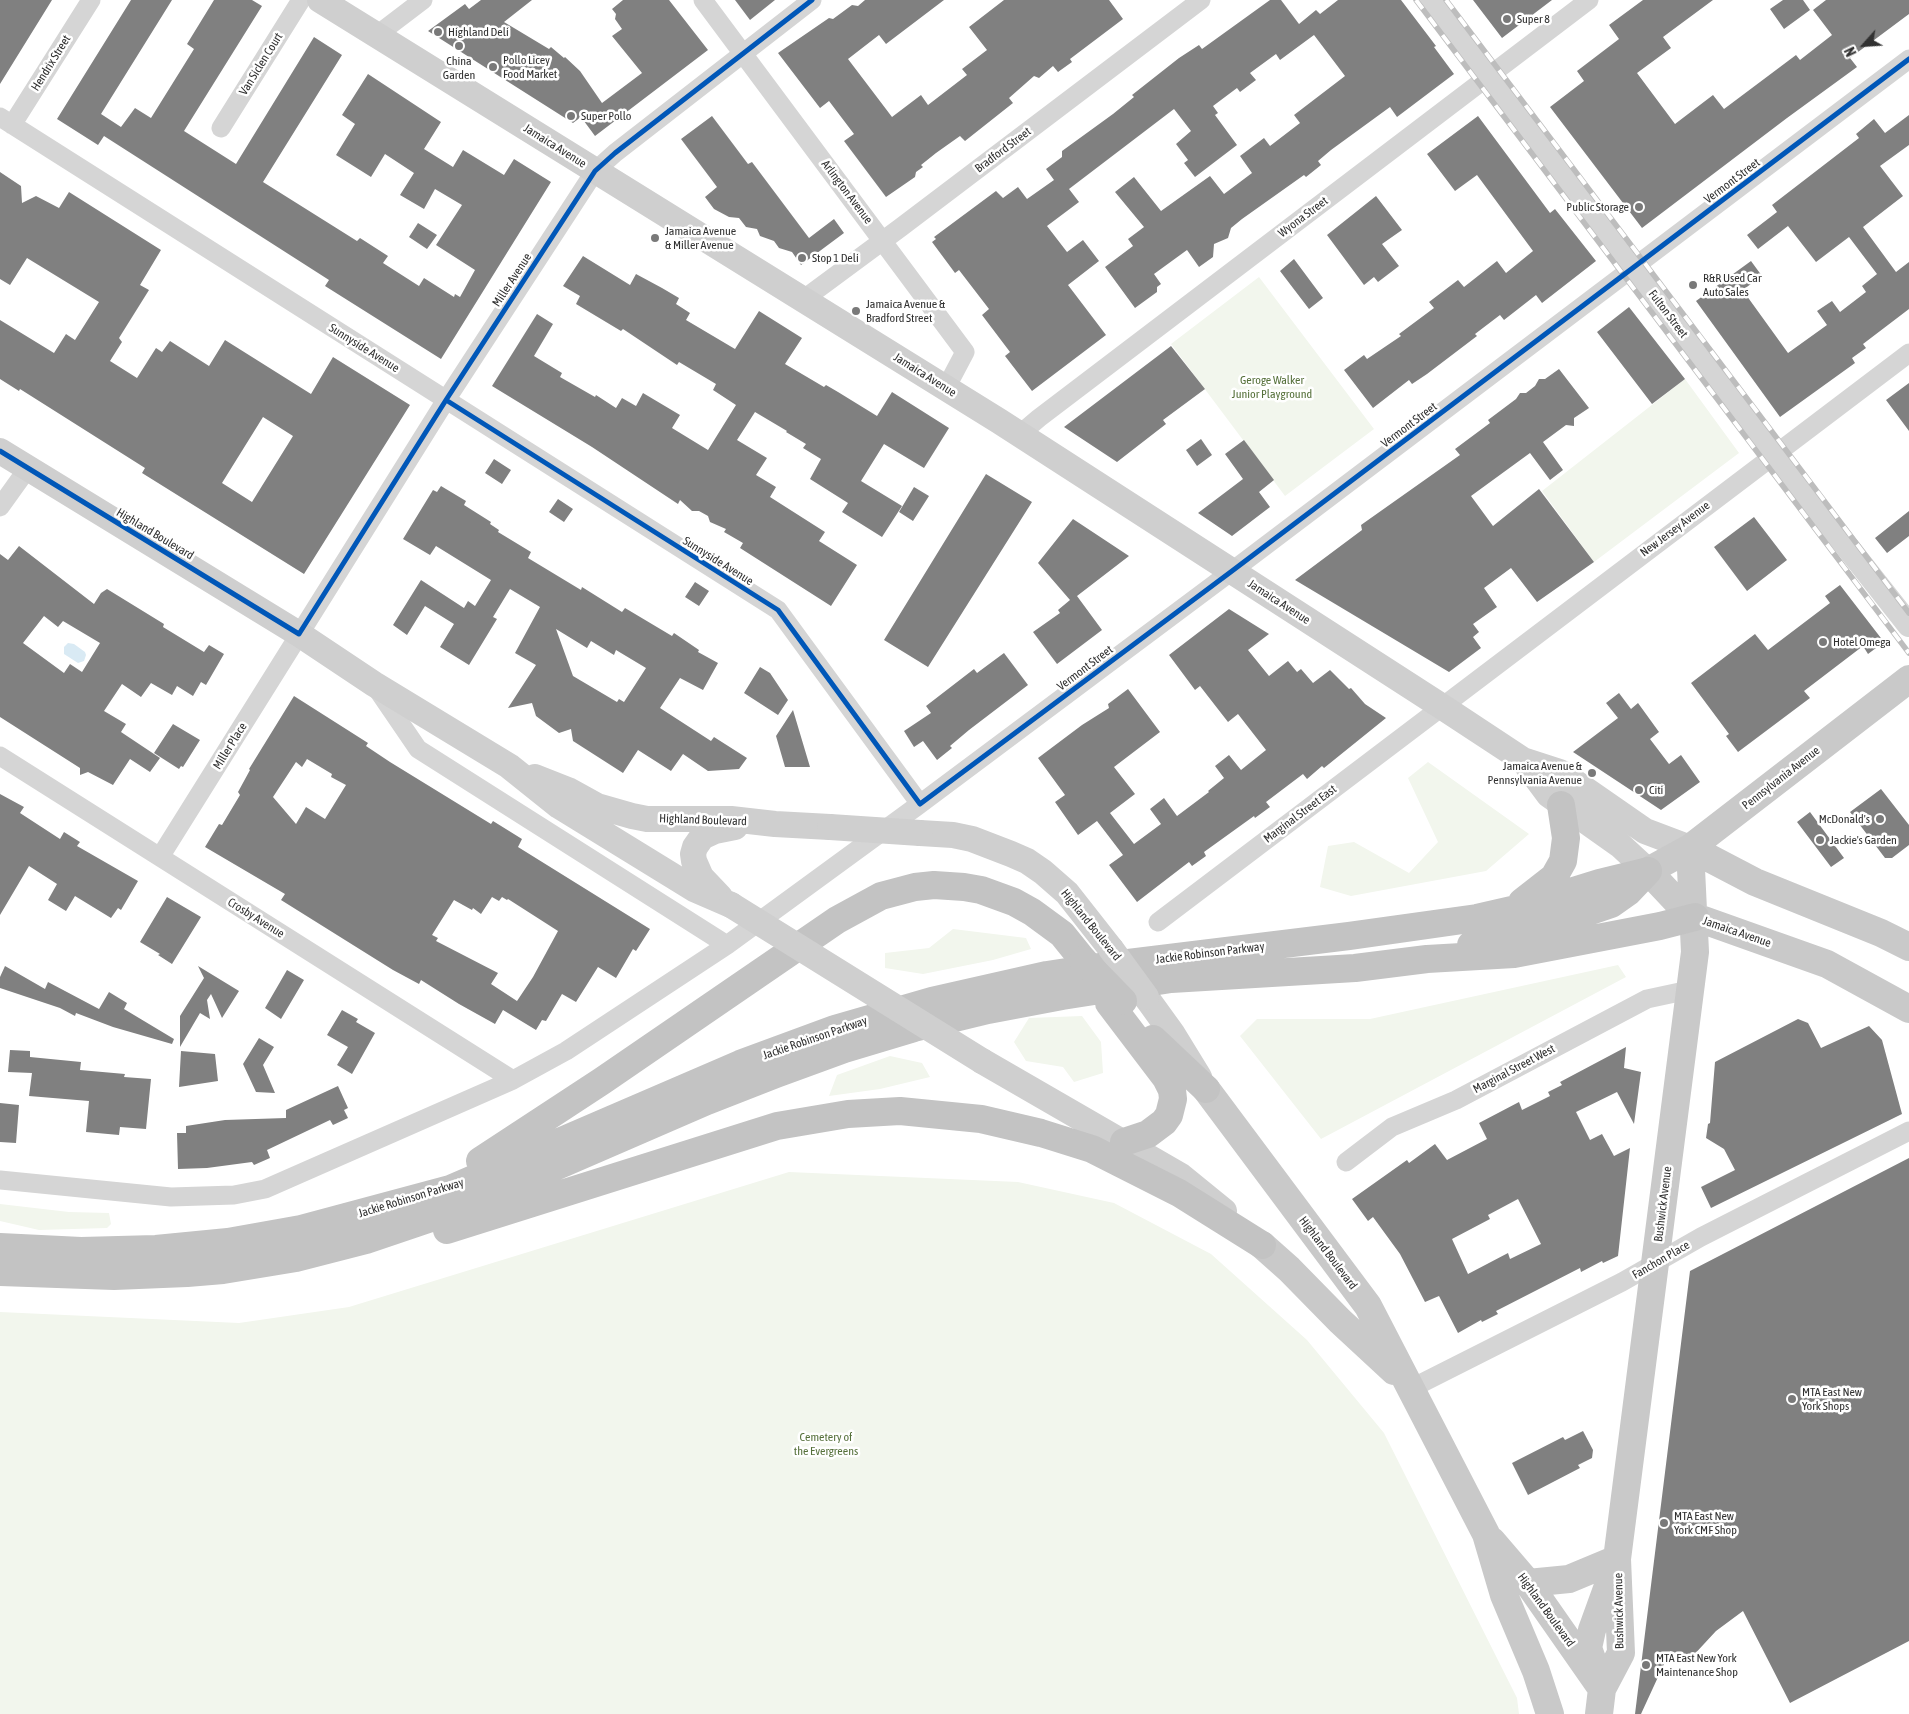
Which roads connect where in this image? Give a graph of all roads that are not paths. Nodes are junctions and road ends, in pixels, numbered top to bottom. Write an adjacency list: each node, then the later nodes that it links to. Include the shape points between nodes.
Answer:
1 (91, 0): 14 (street, Hendrix Street)
2 (300, 0): 15 (street, Van Siclen Court)
3 (320, 0): 10 (main road, Jamaica Avenue)
4 (423, 0): 10 (street)
5 (703, 0): 11 (street, Arlington Avenue)
6 (812, 0): 11 (street, Miller Avenue)
7 (1201, 0): 17 (street, Bradford Street)
8 (1432, 0): 13 (street, Fulton Street)
9 (1589, 0): 13 (street, Wyona Street)
10 (377, 35): 16 (main road, Jamaica Avenue)
11 (743, 52): 16 (street, Miller Avenue); 17 (street, Arlington Avenue)
12 (1909, 59): 18 (street, Vermont Street)
13 (1489, 76): 18 (street, Fulton Street); 23 (street, Wyona Street)
14 (6, 121): 22 (street, Sunnyside Avenue)
15 (221, 128)
16 (595, 171): 19 (main road, Jamaica Avenue); 22 (street, Miller Avenue)
17 (883, 241): 19 (street, Bradford Street); 21 (street, Arlington Avenue, via 965,352)
18 (1633, 268): 25 (street, Fulton Street); 28 (street, Vermont Street)
19 (804, 298): 21 (main road, Jamaica Avenue)
20 (1909, 353): 25 (street, New Jersey Avenue)
21 (946, 388): 23 (main road, Jamaica Avenue)
22 (446, 400): 30 (street, Miller Avenue); 37 (street, Sunnyside Avenue, via 778,610)
23 (1020, 435): 28 (main road, Jamaica Avenue)
24 (0, 451): 26 (main road, Highland Boulevard)
25 (1774, 454): 29 (street, Fulton Street); 33 (street, New Jersey Avenue)
26 (28, 468): 27 (street); 30 (main road, Highland Boulevard)
27 (0, 507)
28 (1232, 571): 33 (main road, Jamaica Avenue); 37 (street, Vermont Street)
29 (1909, 625)
30 (299, 634): 32 (main road, Highland Boulevard); 41 (street, Miller Place)
31 (1909, 679): 40 (main road, Pennsylvania Avenue)
32 (374, 684): 36 (main road, Highland Boulevard); 47 (street, Highland Boulevard, via 418,749)
33 (1442, 706): 35 (main road, Jamaica Avenue); 46 (street, Marginal Street East)
34 (0, 756): 41 (street, Crosby Avenue)
35 (1523, 760): 38 (main road, Jamaica Avenue, via 1549,796); 40 (main road, Jamaica Avenue, via 1560,772 1645,831)
36 (509, 766): 39 (main road, Highland Boulevard, via 568,790 597,806 632,816 731,819); 43 (main road, Highland Boulevard, via 559,806 694,889)
37 (920, 804): 47 (street, Vermont Street)
38 (1561, 805): 42 (main road, Jamaica Avenue, via 1622,846); 44 (highway, via 1566,838 1563,861 1554,877)
39 (775, 824): 43 (main road, via 732,827 715,831 698,842 693,854 697,870); 52 (main road, Highland Boulevard, bridge, via 953,835 972,839 1035,866 1086,915)
40 (1690, 848): 42 (main road, Pennsylvania Avenue); 45 (main road, Bushwick Avenue); 48 (main road, Jamaica Avenue, via 1755,882)
41 (160, 857): 53 (street, Crosby Avenue)
42 (1648, 871): 44 (highway, Jackie Robinson Parkway); 45 (main road, Jamaica Avenue); 49 (highway, via 1611,904 1573,918)
43 (727, 903): 56 (main road, Highland Boulevard, bridge, via 982,1061)
44 (1512, 910): 59 (highway, Jackie Robinson Parkway, via 1349,936 1102,966 932,1001 844,1026 740,1064 450,1189)
45 (1695, 917): 49 (highway, via 1514,954); 50 (main road, Bushwick Avenue); 51 (main road, Jamaica Avenue, via 1827,964)
46 (1158, 922)
47 (726, 945): 53 (street, via 566,1051)
48 (1909, 947)
49 (1427, 959): 60 (highway, Jackie Robinson Parkway, via 1355,968 1172,979 1062,996 914,1028 776,1074 504,1189)
50 (1690, 990): 57 (street, Marginal Street West, via 1647,1000 1456,1100 1392,1127); 63 (main road, Bushwick Avenue)
51 (1909, 1009)
52 (1158, 1042): 54 (highway); 56 (highway, via 1172,1090 1169,1115 1156,1129); 59 (highway, bridge, via 1062,934 1032,912 981,890 934,885 915,887 881,896 837,920 492,1154 442,1181)
53 (513, 1080): 58 (street, via 264,1189 234,1195 171,1196)
54 (1206, 1089): 65 (main road, Highland Boulevard, via 1368,1306)
55 (1909, 1131): 63 (street, Fanchon Place)
56 (1124, 1142): 61 (main road, Highland Boulevard, via 1208,1196)
57 (1346, 1162)
58 (0, 1180)
59 (372, 1211): 62 (highway, Jackie Robinson Parkway, via 292,1231 193,1246 121,1250)
60 (366, 1240): 61 (highway, via 440,1232 777,1126 848,1114 900,1111 981,1119 1092,1149 1156,1181); 64 (highway, Jackie Robinson Parkway, via 296,1258 187,1273 114,1276)
61 (1262, 1245): 65 (main road, Highland Boulevard)
62 (0, 1247)
63 (1656, 1263): 65 (street, Fanchon Place); 67 (main road, Bushwick Avenue)
64 (0, 1272)
65 (1412, 1388): 66 (main road, Highland Boulevard)
66 (1486, 1534): 68 (main road, Highland Boulevard); 70 (main road, Highland Boulevard, via 1504,1595)
67 (1617, 1560): 68 (main road, via 1569,1579); 69 (main road, Bushwick Avenue, via 1620,1653)
68 (1528, 1583): 69 (main road, Highland Boulevard)
69 (1601, 1701)
70 (1550, 1714)

